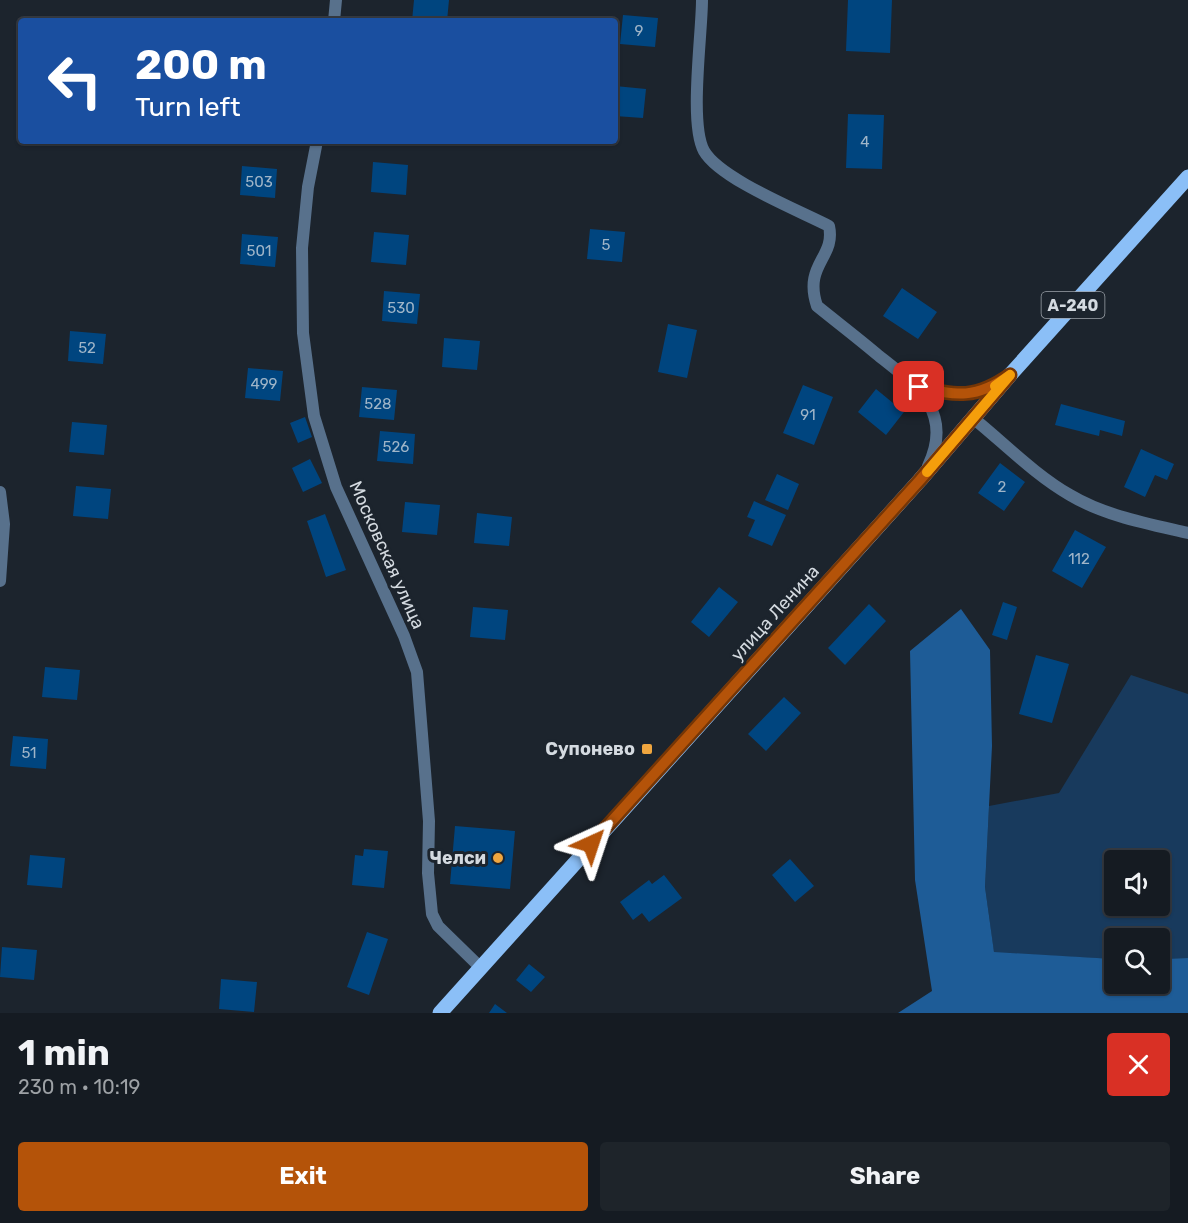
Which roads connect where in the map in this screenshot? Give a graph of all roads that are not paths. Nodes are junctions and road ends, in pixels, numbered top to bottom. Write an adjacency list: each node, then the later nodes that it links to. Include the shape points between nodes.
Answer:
1 (336, 0): 3 (street)
2 (702, 0): 9 (street, via 697,123 704,150 724,172 829,226 831,237 813,275 812,291 818,306)
3 (334, 18)
4 (316, 144): 15 (street, Московская улица, via 302,248 303,333 314,416 336,487 417,672 432,914 438,926)
5 (1188, 165): 7 (main road)
6 (1188, 177): 7 (main road, А-240)
7 (1136, 235): 8 (main road, улица Ленина / А-240)
8 (1010, 375): 9 (street, via 990,389 976,393); 10 (main road, улица Ленина / А-240)
9 (919, 387): 11 (street, via 932,408 937,439)
10 (973, 418): 11 (main road, улица Ленина / А-240); 13 (street, via 1070,495 1094,507)
11 (920, 480): 15 (main road, улица Ленина / А-240)
12 (0, 492): 14 (street, via 4,524)
13 (1188, 534)
14 (0, 581)
15 (480, 967): 16 (main road, улица Ленина / А-240)
16 (440, 1013)

